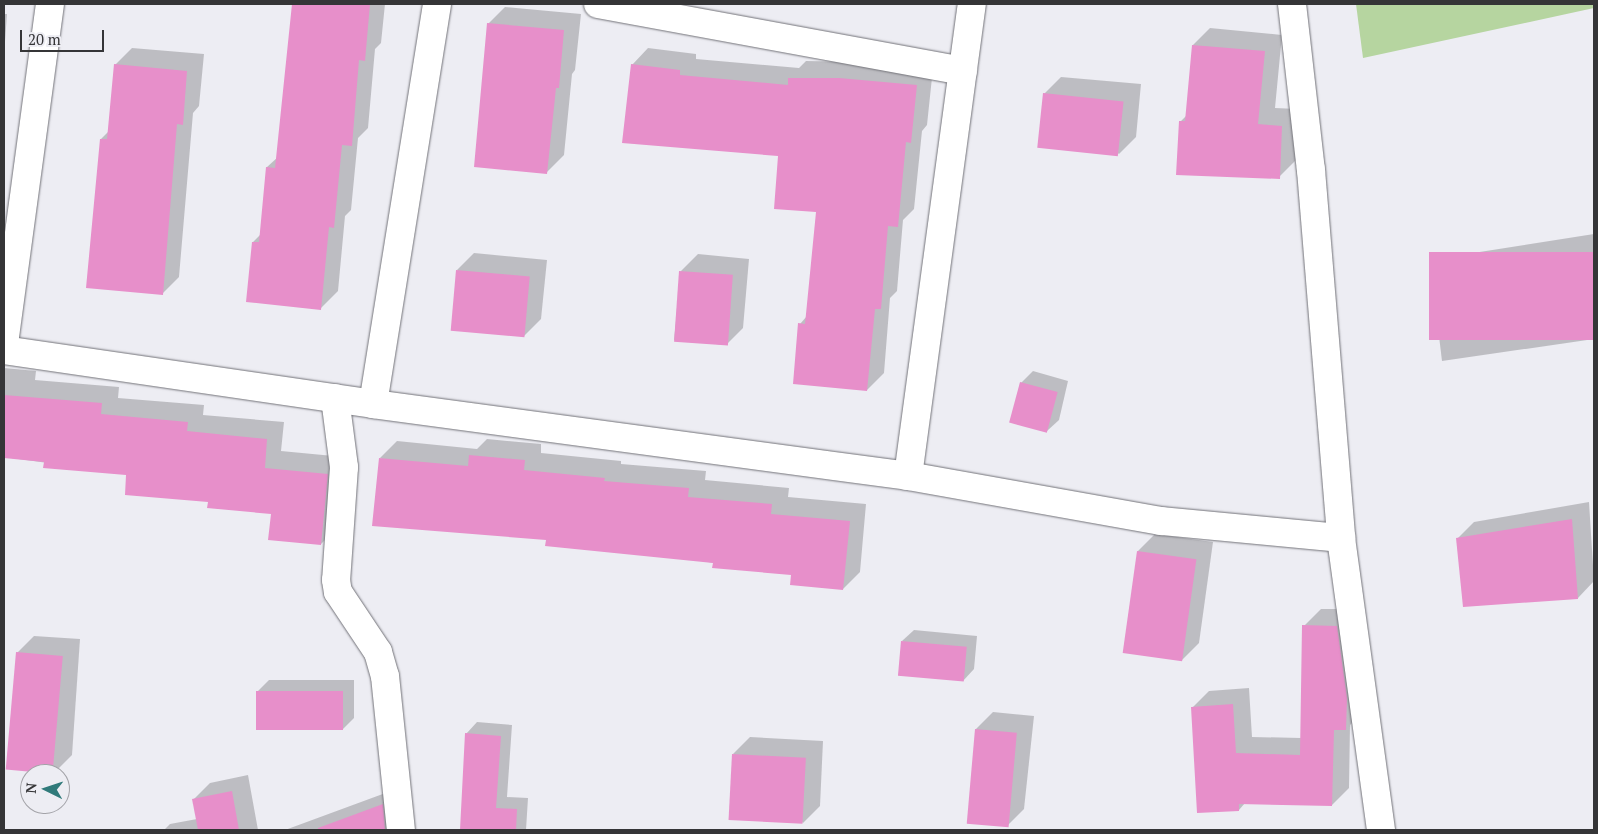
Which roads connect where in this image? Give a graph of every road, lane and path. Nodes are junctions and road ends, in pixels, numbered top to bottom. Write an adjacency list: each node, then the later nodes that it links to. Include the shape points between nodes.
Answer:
1 (50, 4): 7 (street)
2 (437, 4): 10 (street)
3 (598, 4): 6 (street)
4 (972, 4): 6 (street)
5 (1292, 4): 12 (street, via 1311,170)
6 (963, 71): 11 (street)
7 (4, 344)
8 (4, 350): 9 (street)
9 (335, 398): 10 (street); 13 (street, via 344,467 336,580 338,592 378,652 385,676)
10 (373, 404): 11 (street)
11 (908, 476): 12 (street, via 1161,521)
12 (1341, 538): 14 (street)
13 (401, 830)
14 (1381, 830)

